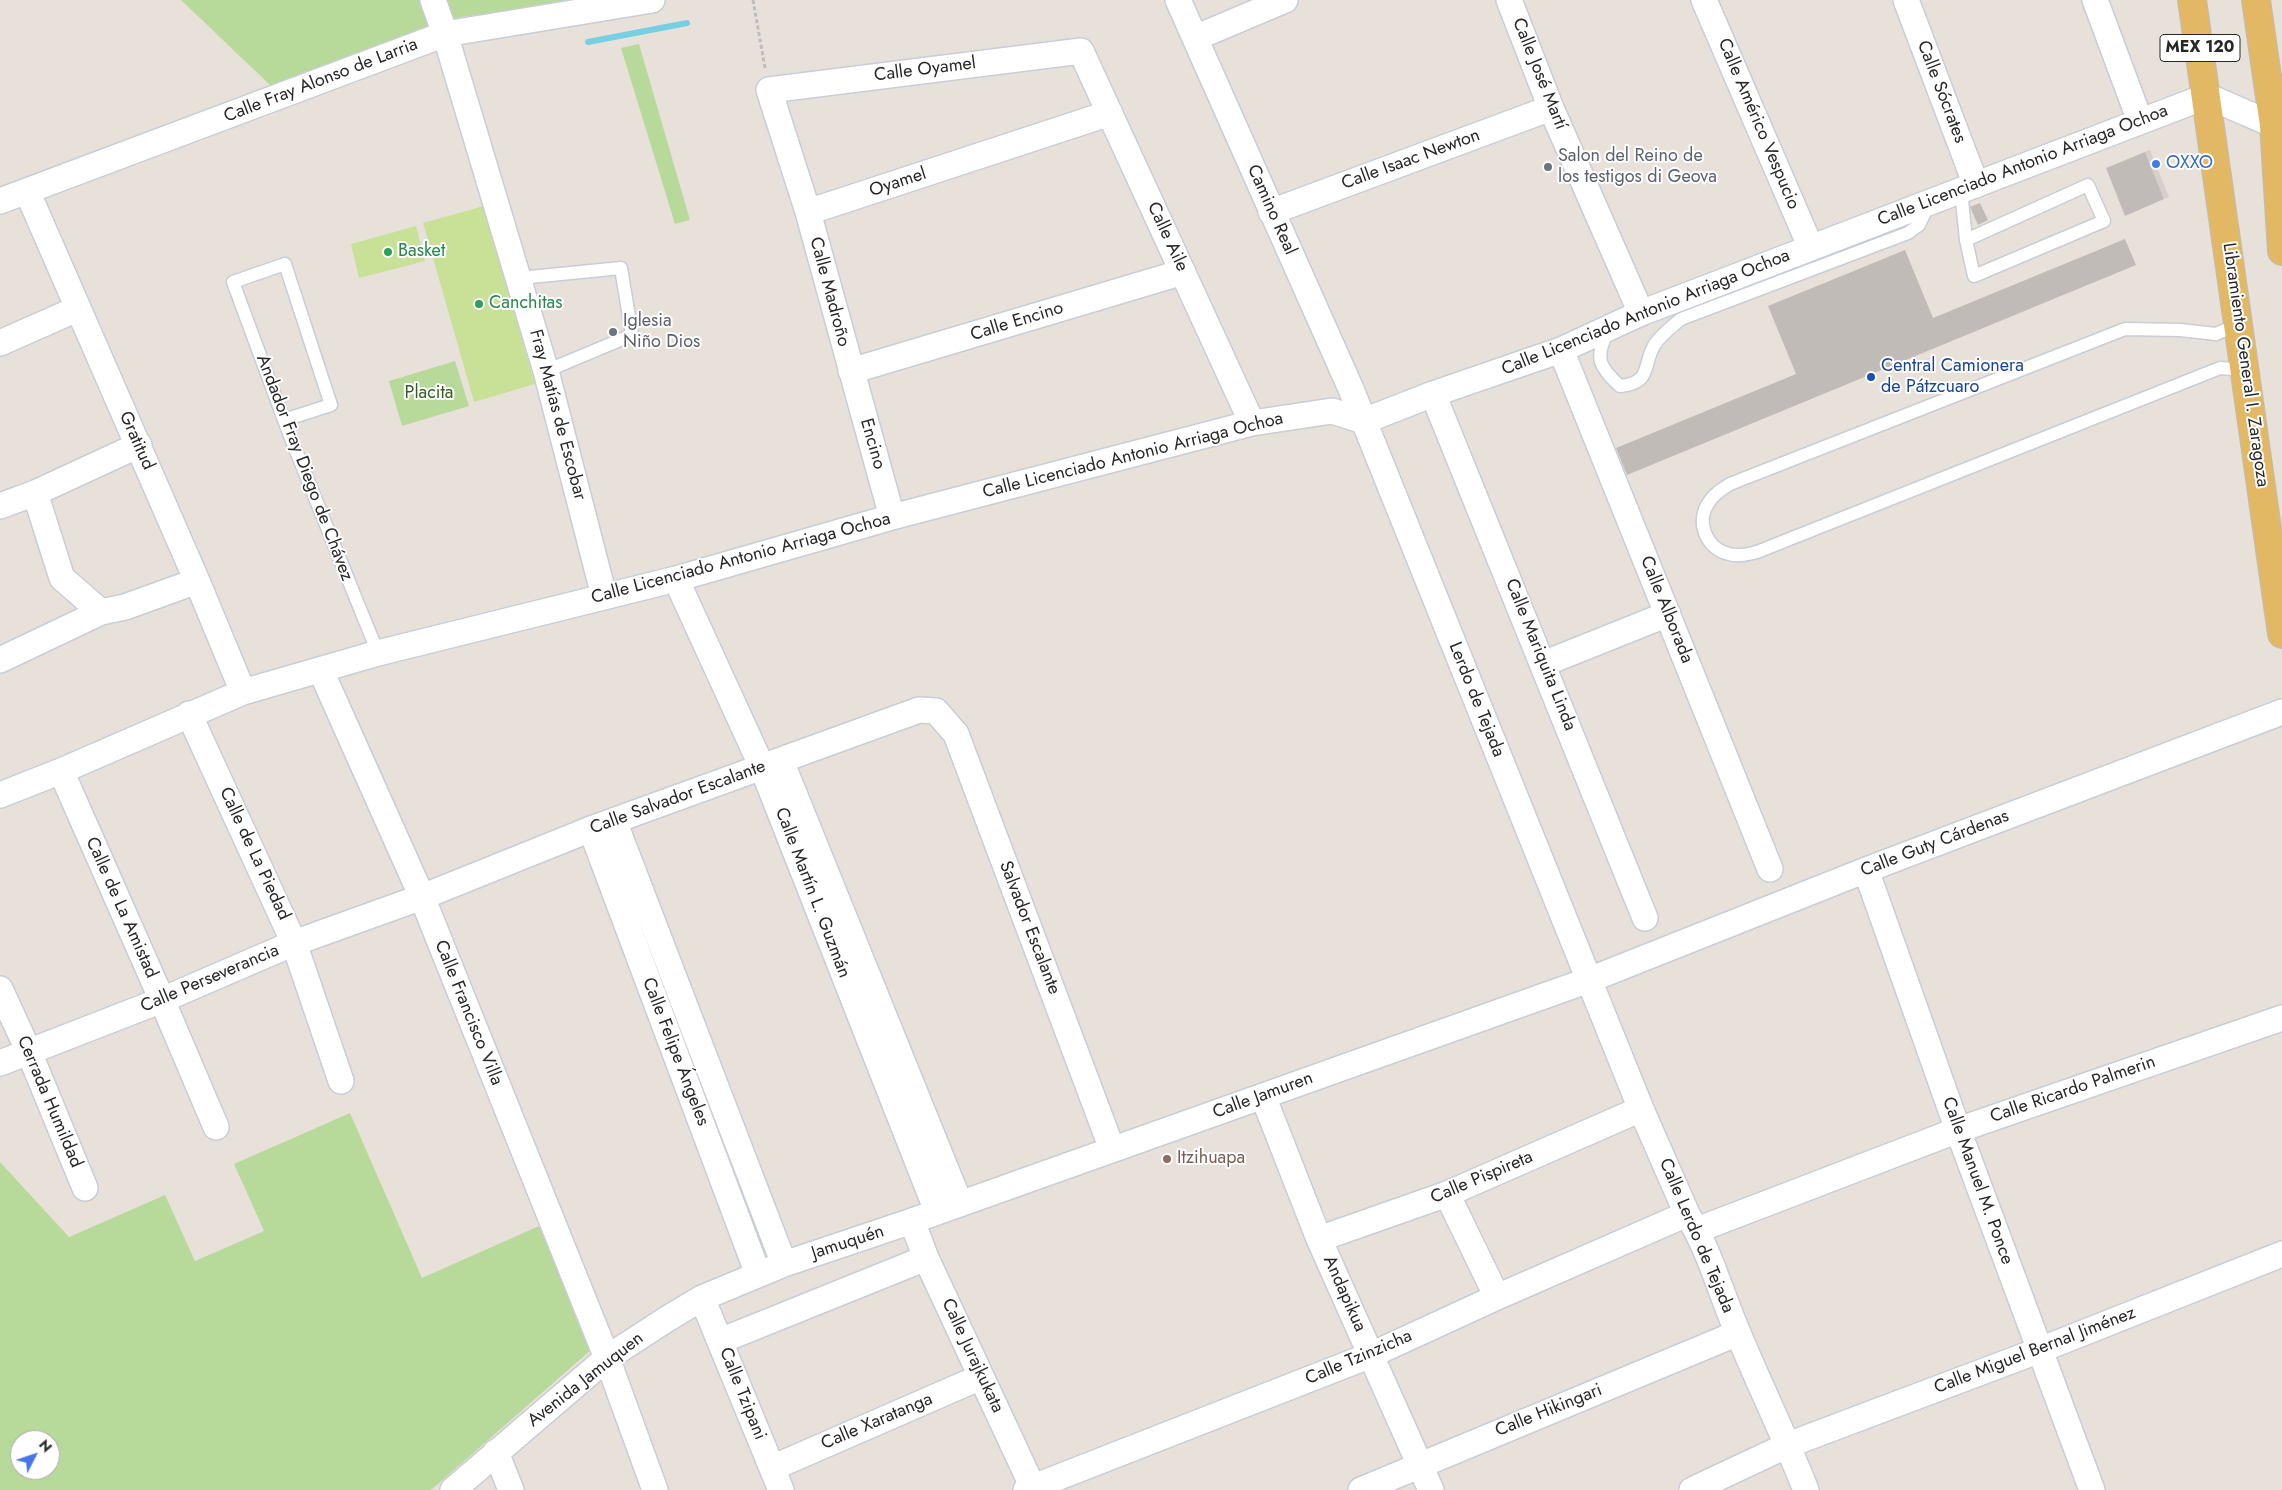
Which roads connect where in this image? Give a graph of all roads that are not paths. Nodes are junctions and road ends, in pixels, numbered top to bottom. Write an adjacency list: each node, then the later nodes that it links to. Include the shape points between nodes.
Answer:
1 (433, 0): 11 (street, Fray Matías de Escobar)
2 (652, 0): 11 (street, Calle Fray Alonso de Larria)
3 (1178, 0): 12 (street, Camino Real)
4 (1285, 0): 12 (street)
5 (1509, 0): 15 (street, Calle José Martí)
6 (1704, 0): 26 (street, Calle Américo Vespucio)
7 (1906, 0): 19 (street, Calle Sócrates)
8 (2094, 0): 17 (street)
9 (2192, 0): 14 (main road, MEX 120)
10 (2256, 0): 18 (main road, MEX 120)
11 (445, 34): 20 (street, Calle Fray Alonso de Larria); 29 (street, Fray Matías de Escobar)
12 (1195, 38): 24 (street, Camino Real)
13 (1081, 51): 16 (street, Calle Aile); 23 (street, Calle Oyamel, via 769,90)
14 (2207, 96): 17 (street, Calle Licenciado Antonio Arriaga Ochoa); 18 (street); 32 (main road, Libramiento General I. Zaragoza / MEX 120)
15 (1551, 108): 24 (street, Calle Isaac Newton); 31 (street, Calle José Martí)
16 (1110, 113): 23 (street, Oyamel); 28 (street, Calle Aile)
17 (2140, 121): 19 (street, Calle Licenciado Antonio Arriaga Ochoa)
18 (2278, 125): 27 (main road, MEX 120)
19 (1969, 187): 22 (street, Calle Licenciado Antonio Arriaga Ochoa); 25 (lane)
20 (27, 191): 21 (street, Calle Fray Alonso de Larria); 30 (street, Gratitud)
21 (0, 201)
22 (1929, 202): 26 (street, Calle Licenciado Antonio Arriaga Ochoa); 33 (lane, via 1919,225 1908,233 1681,319 1653,346 1649,363 1641,378 1633,384 1620,386 1608,374 1599,357 1601,345)
23 (808, 212): 38 (street, Calle Madroño)
24 (1271, 212): 41 (street, Camino Real)
25 (1966, 240): 25 (lane, via 1974,276 2104,221 2088,184)
26 (1811, 248): 31 (street, Calle Licenciado Antonio Arriaga Ochoa)
27 (2282, 251)
28 (1182, 272): 38 (street, Calle Encino); 42 (street, Calle Aile)
29 (520, 278): 36 (street, Fray Matías de Escobar); 36 (lane, via 622,268 632,335)
30 (77, 309): 34 (street); 43 (street, Gratitud)
31 (1641, 313): 33 (street, Calle Licenciado Antonio Arriaga Ochoa)
32 (2239, 324): 37 (main road, Libramiento General I. Zaragoza / MEX 120); 37 (lane, via 2216,334 2125,329 1730,484 1709,501 1703,512 1703,527 1708,540 1718,550 1730,555 1757,552 2220,368)
33 (1611, 328): 35 (street, Calle Licenciado Antonio Arriaga Ochoa)
34 (0, 343)
35 (1561, 350): 39 (street, Calle Licenciado Antonio Arriaga Ochoa); 51 (street, Calle Alborada)
36 (546, 370): 49 (street, Fray Matías de Escobar)
37 (2246, 370): 52 (main road, Libramiento General I. Zaragoza / MEX 120)
38 (851, 371): 46 (street, Encino)
39 (1433, 394): 41 (street, Calle Licenciado Antonio Arriaga Ochoa); 55 (street, Calle Mariquita Linda)
40 (284, 420): 40 (lane, Andador Fray Diego de Chávez, via 232,282 285,264 331,405); 53 (lane, Andador Fray Diego de Chávez)
41 (1364, 421): 42 (street, Calle Licenciado Antonio Arriaga Ochoa, via 1332,411); 71 (street, Lerdo de Tejada)
42 (1252, 423): 46 (street, Calle Licenciado Antonio Arriaga Ochoa)
43 (139, 445): 44 (street); 48 (street, Gratitud)
44 (35, 493): 45 (street); 50 (street, via 62,578)
45 (0, 506)
46 (892, 518): 47 (street, Calle Licenciado Antonio Arriaga Ochoa)
47 (676, 579): 49 (street, Calle Licenciado Antonio Arriaga Ochoa); 61 (street, Calle Martín L. Guzmán)
48 (197, 581): 50 (street, via 125,607); 57 (street, Gratitud)
49 (604, 596): 53 (street, Calle Licenciado Antonio Arriaga Ochoa)
50 (100, 612): 54 (street)
51 (1668, 614): 55 (street); 66 (street, Calle Alborada)
52 (2282, 634)
53 (378, 653): 56 (street, Calle Licenciado Antonio Arriaga Ochoa)
54 (0, 660)
55 (1543, 664): 69 (street, Calle Mariquita Linda)
56 (320, 671): 57 (street, Calle Licenciado Antonio Arriaga Ochoa); 68 (street, Calle Francisco Villa)
57 (243, 692): 60 (street, Calle Licenciado Antonio Arriaga Ochoa)
58 (936, 711): 61 (street, Calle Salvador Escalante, via 919,710); 84 (street, Salvador Escalante, via 956,734)
59 (2282, 712): 67 (street, Calle Guty Cárdenas)
60 (189, 714): 62 (street, Calle Licenciado Antonio Arriaga Ochoa); 70 (street, Calle de La Piedad)
61 (771, 764): 64 (street, Calle Salvador Escalante); 87 (street, Calle Martín L. Guzmán)
62 (61, 771): 63 (street, Calle Licenciado Antonio Arriaga Ochoa); 73 (street, Calle de La Amistad)
63 (0, 794)
64 (614, 821): 65 (street, Calle Salvador Escalante); 76 (street, Calle Felipe Ángeles)
65 (591, 829): 68 (street, Calle Salvador Escalante); 77 (street, Calle Felipe Ángeles)
66 (1770, 869)
67 (1866, 870): 71 (street, Calle Guty Cárdenas); 83 (street, Calle Manuel M. Ponce)
68 (422, 897): 70 (street, Calle Perseverancia); 101 (street, Calle Francisco Villa)
69 (1645, 918)
70 (294, 943): 73 (street, Calle Perseverancia); 79 (street, Calle de La Piedad)
71 (1589, 980): 80 (street, Calle Jamuren); 81 (street, Calle Lerdo de Tejada)
72 (0, 989): 75 (street, Cerrada Humildad)
73 (162, 1000): 75 (street, Calle Perseverancia); 82 (street, Calle de La Amistad)
74 (2282, 1018): 83 (street, Calle Ricardo Palmerin)
75 (29, 1052): 78 (street, Calle Perseverancia); 85 (street, Cerrada Humildad)
76 (703, 1053): 77 (street); 93 (street, Calle Felipe Ángeles)
77 (678, 1061): 94 (street, Calle Felipe Ángeles)
78 (0, 1064)
79 (341, 1082)
80 (1262, 1096): 84 (street, Calle Jamuren); 90 (street, Andapikua)
81 (1640, 1109): 86 (street, Calle Pispireta); 89 (street, Calle Lerdo de Tejada)
82 (216, 1127)
83 (1958, 1130): 89 (street, Calle Ricardo Palmerin); 99 (street, Calle Manuel M. Ponce)
84 (1112, 1149): 87 (street, Calle Jamuren)
85 (85, 1188)
86 (1447, 1194): 90 (street, Calle Pispireta); 95 (street)
87 (948, 1208): 88 (street, Jamuquén)
88 (912, 1221): 92 (street, Calle Jurajkukata); 93 (street, Jamuquén)
89 (1692, 1222): 95 (street, Calle Tzinzicha); 97 (street, Calle Lerdo de Tejada)
90 (1319, 1239): 100 (street, Andapikua)
91 (2282, 1254): 99 (street, Calle Miguel Bernal Jiménez)
92 (926, 1258): 98 (street); 102 (street, Calle Jurajkukata)
93 (784, 1264): 94 (street, Jamuquén)
94 (758, 1274): 96 (street, Avenida Jamuquen)
95 (1496, 1297): 100 (street, Calle Tzinzicha)
96 (702, 1298): 98 (street, Calle Tzipani); 101 (street, Avenida Jamuquen)
97 (1738, 1333): 103 (street, Calle Lerdo de Tejada); 105 (street, Calle Hikingari)
98 (720, 1341): 106 (street, Calle Tzipani)
99 (2040, 1350): 103 (street, Calle Miguel Bernal Jiménez); 115 (street, Calle Manuel M. Ponce)
100 (1371, 1355): 105 (street, Andapikua); 107 (street, Calle Tzinzicha)
101 (607, 1358): 104 (street, Avenida Jamuquen); 110 (street, Calle Francisco Villa)
102 (981, 1377): 106 (street, Calle Xaratanga); 107 (street, Calle Jurajkukata)
103 (1788, 1445): 113 (street, Calle Miguel Bernal Jiménez); 114 (street, Calle Lerdo de Tejada)
104 (496, 1452): 108 (street, Avenida Jamuquen); 109 (street)
105 (1420, 1464): 111 (street, Calle Hikingari); 112 (street, Andapikua)
106 (777, 1479)
107 (1031, 1489)
108 (453, 1490)
109 (511, 1490)
110 (655, 1490)
111 (1361, 1490)
112 (1431, 1490)
113 (1692, 1490)
114 (1806, 1490)
115 (2092, 1490)

